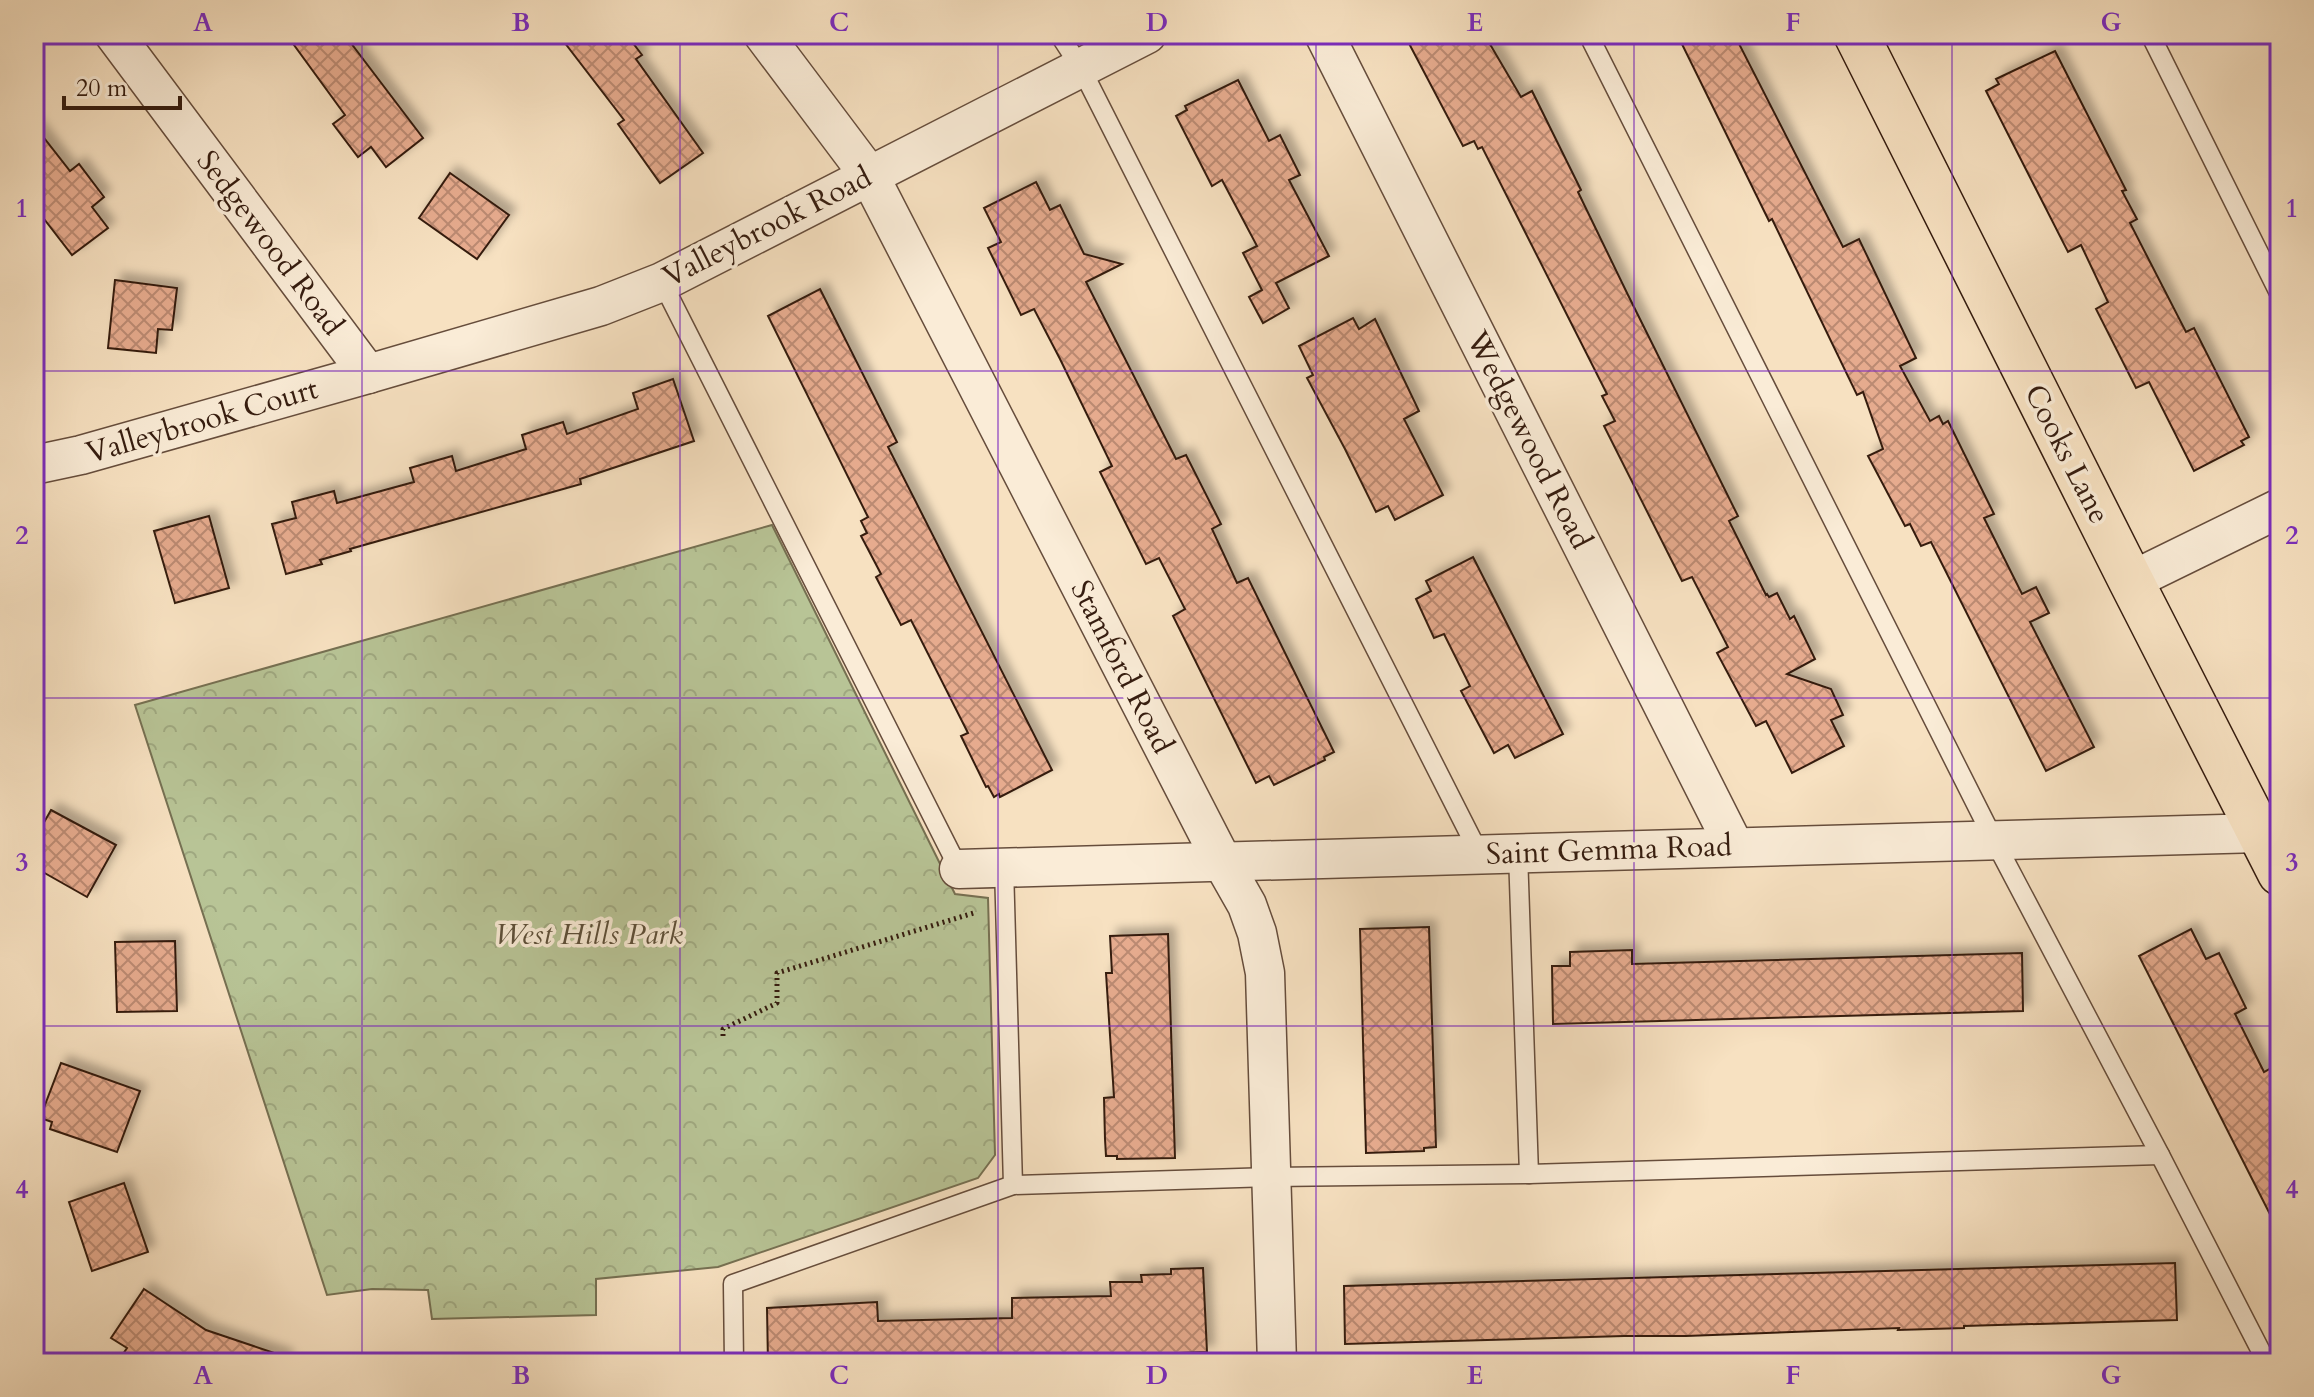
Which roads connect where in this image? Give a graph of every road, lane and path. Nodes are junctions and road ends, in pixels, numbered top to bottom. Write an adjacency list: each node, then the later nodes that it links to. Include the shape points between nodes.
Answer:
1 (114, 34): 13 (street, Sedgewood Road)
2 (763, 34): 10 (street, Stamford Road)
3 (1059, 34): 9 (lane)
4 (1147, 34): 9 (street, Valleybrook Road)
5 (1324, 34): 19 (street, Wedgewood Road)
6 (1588, 34): 18 (lane)
7 (1856, 34): 16 (main road, Cooks Lane)
8 (2150, 34): 12 (lane)
9 (1081, 68): 10 (street, Valleybrook Road); 21 (lane)
10 (869, 175): 11 (street, Valleybrook Road); 22 (street, Stamford Road)
11 (662, 282): 13 (street, Valleybrook Road, via 601,306); 24 (lane)
12 (2280, 295)
13 (368, 374): 14 (street, Valleybrook Court)
14 (34, 465)
15 (2280, 508): 16 (street)
16 (2131, 581): 17 (main road, Cooks Lane)
17 (2260, 833): 18 (street, Saint Gemma Road); 25 (main road, Cooks Lane)
18 (1994, 840): 19 (street, Saint Gemma Road); 28 (lane)
19 (1734, 846): 20 (street, Saint Gemma Road)
20 (1518, 853): 21 (street, Saint Gemma Road); 29 (lane)
21 (1480, 855): 22 (street, Saint Gemma Road)
22 (1222, 861): 23 (street, Saint Gemma Road); 30 (street, Stamford Road, via 1247,905 1265,973)
23 (1004, 867): 24 (street, Saint Gemma Road); 26 (lane)
24 (959, 869)
25 (2280, 873)
26 (1005, 904): 27 (path, via 777,973 777,1003 723,1029); 31 (lane)
27 (723, 1036)
28 (2160, 1155): 29 (lane); 34 (lane)
29 (1529, 1174): 30 (lane)
30 (1271, 1177): 31 (lane); 33 (street, Stamford Road)
31 (1013, 1185): 32 (lane, via 733,1284)
32 (734, 1363)
33 (1277, 1363)
34 (2267, 1363)

